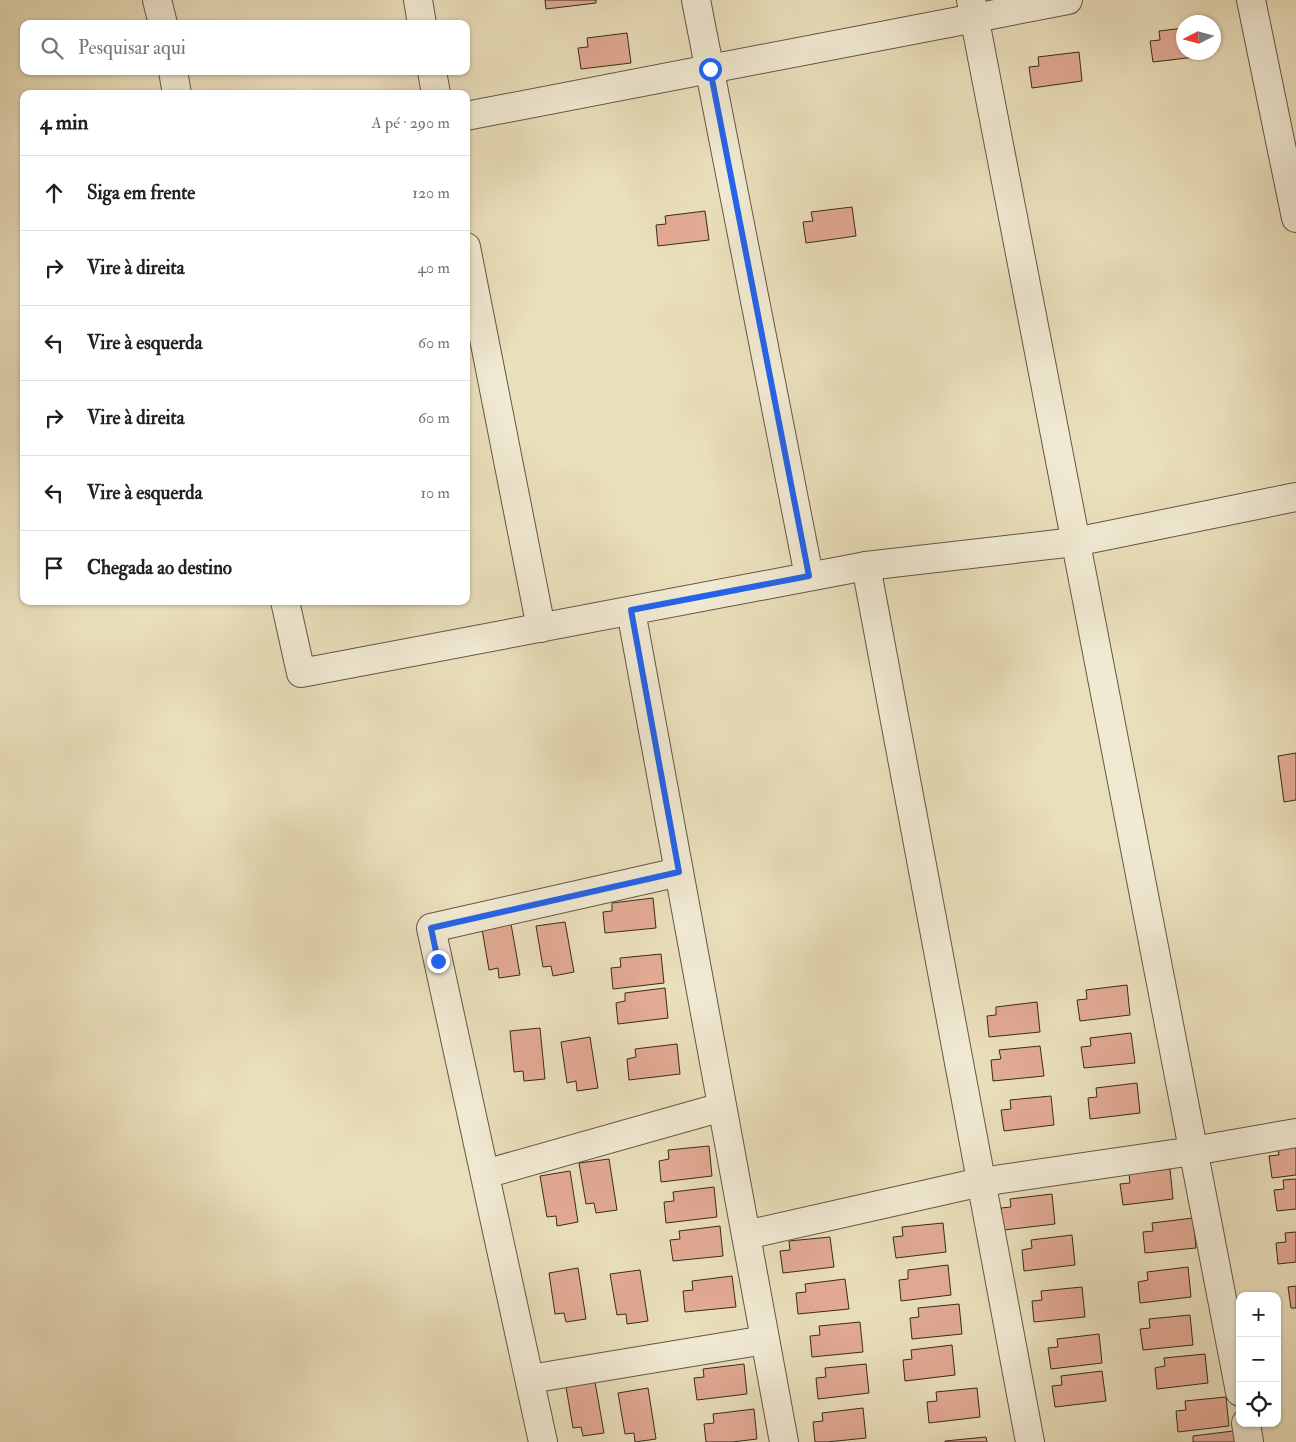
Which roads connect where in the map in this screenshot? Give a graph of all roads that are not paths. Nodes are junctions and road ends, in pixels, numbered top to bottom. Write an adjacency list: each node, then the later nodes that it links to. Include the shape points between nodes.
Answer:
1 (158, 0): 7 (street)
2 (418, 0): 8 (street)
3 (696, 0): 9 (street)
4 (1068, 0): 6 (street)
5 (1251, 0): 15 (street)
6 (972, 9): 9 (street); 18 (street)
7 (161, 20)
8 (421, 20)
9 (710, 69): 14 (street); 20 (street)
10 (174, 75): 12 (street)
11 (433, 75): 13 (street)
12 (176, 90)
13 (435, 90)
14 (470, 115)
15 (1296, 218)
16 (470, 267): 23 (street)
17 (1296, 497): 18 (street)
18 (1075, 542): 19 (street); 27 (street)
19 (866, 566): 20 (street); 29 (street)
20 (809, 576): 22 (street)
21 (287, 605): 23 (street, via 301,673)
22 (631, 610): 23 (street); 24 (street)
23 (541, 628)
24 (679, 872): 25 (street); 28 (street, via 431,928)
25 (722, 1106): 28 (street); 30 (street)
26 (1296, 1133): 27 (street)
27 (1193, 1151): 29 (street); 33 (street)
28 (485, 1174): 32 (street)
29 (981, 1182): 30 (street); 37 (street)
30 (746, 1235): 31 (street)
31 (765, 1340): 32 (street); 36 (street)
32 (530, 1380): 35 (street)
33 (1238, 1382)
34 (1247, 1427): 38 (street)
35 (543, 1442)
36 (784, 1442)
37 (1030, 1442)
38 (1249, 1442)

